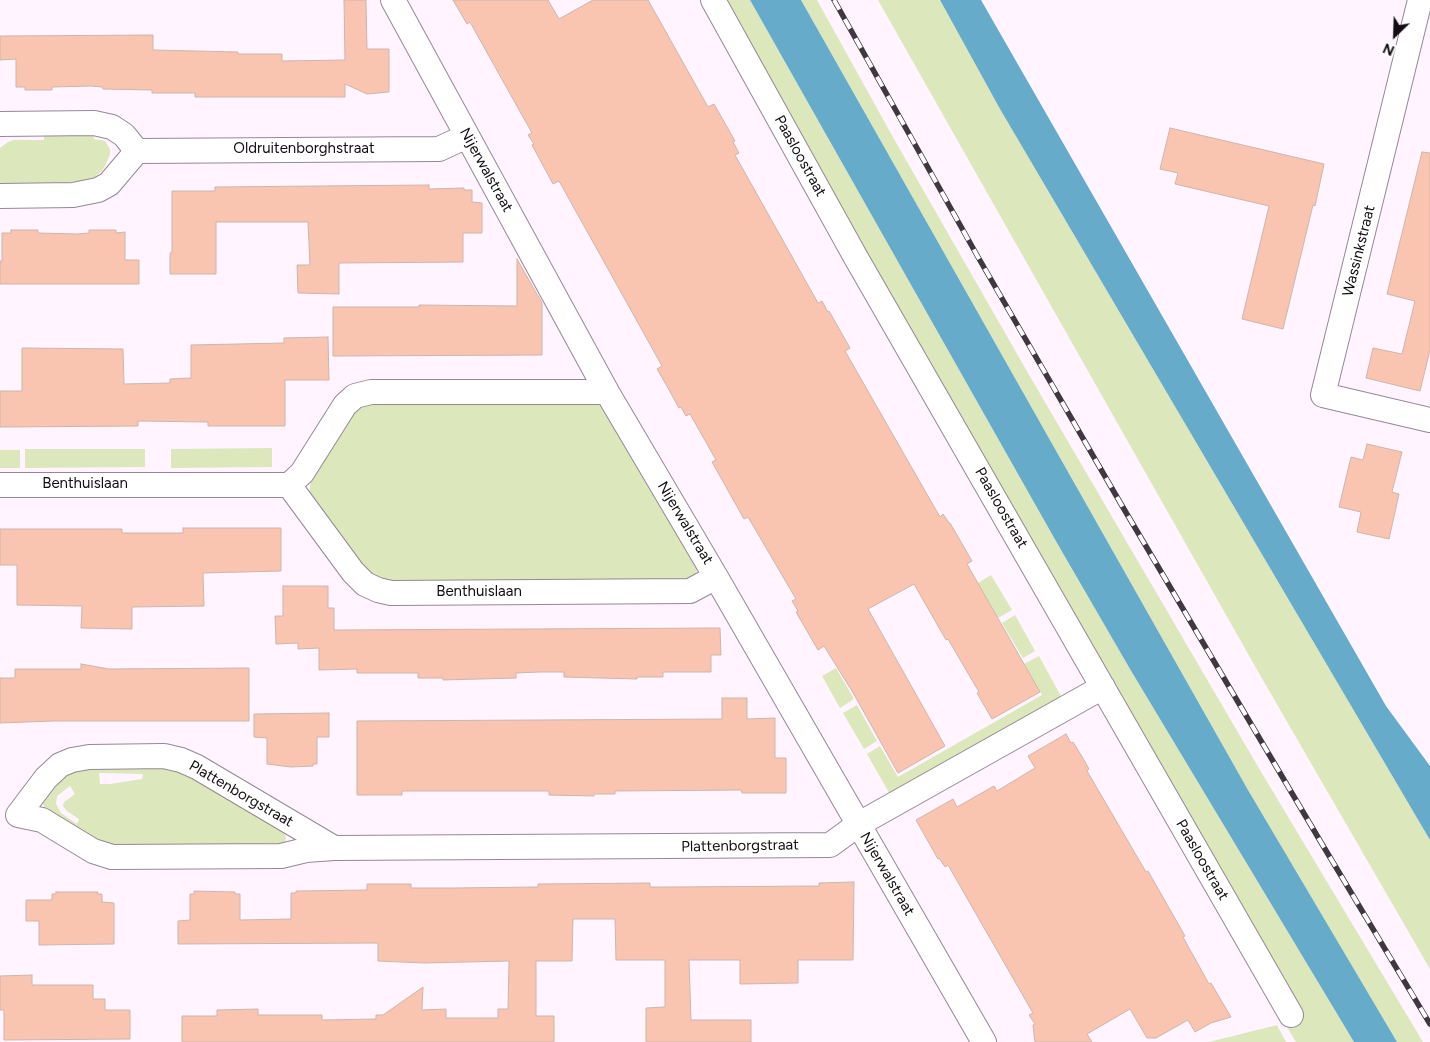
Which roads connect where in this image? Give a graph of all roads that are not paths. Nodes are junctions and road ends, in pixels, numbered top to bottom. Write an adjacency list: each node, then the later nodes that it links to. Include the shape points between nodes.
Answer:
1 (393, 0): 5 (street, Nijerwalstraat)
2 (713, 0): 13 (street, Paasloostraat, via 855,256)
3 (1420, 0): 9 (street, Wassinkstraat, via 1323,395)
4 (0, 124): 6 (street, via 94,123 112,127)
5 (467, 136): 6 (street, Oldruitenborghstraat, via 439,149); 8 (street, Nijerwalstraat)
6 (138, 151): 7 (street, via 108,184 98,190 73,195)
7 (0, 196)
8 (607, 392): 10 (street, via 372,392 355,396 345,405 302,473); 12 (street, Nijerwalstraat)
9 (1430, 420)
10 (289, 484): 11 (street, Benthuislaan); 12 (street, Benthuislaan, via 353,572 365,584 391,593 690,591)
11 (0, 485)
12 (716, 577): 15 (street, Nijerwalstraat)
13 (1103, 687): 15 (street, Plattenborgstraat); 17 (street, Paasloostraat)
14 (9, 815): 16 (street, Plattenborgstraat, via 42,820 93,851 112,858 281,856); 16 (street, Plattenborgstraat, via 46,778 72,760 164,756 197,767)
15 (859, 824): 16 (street, Plattenborgstraat, via 830,845); 18 (street, Nijerwalstraat)
16 (334, 848)
17 (1291, 1015)
18 (984, 1042)

